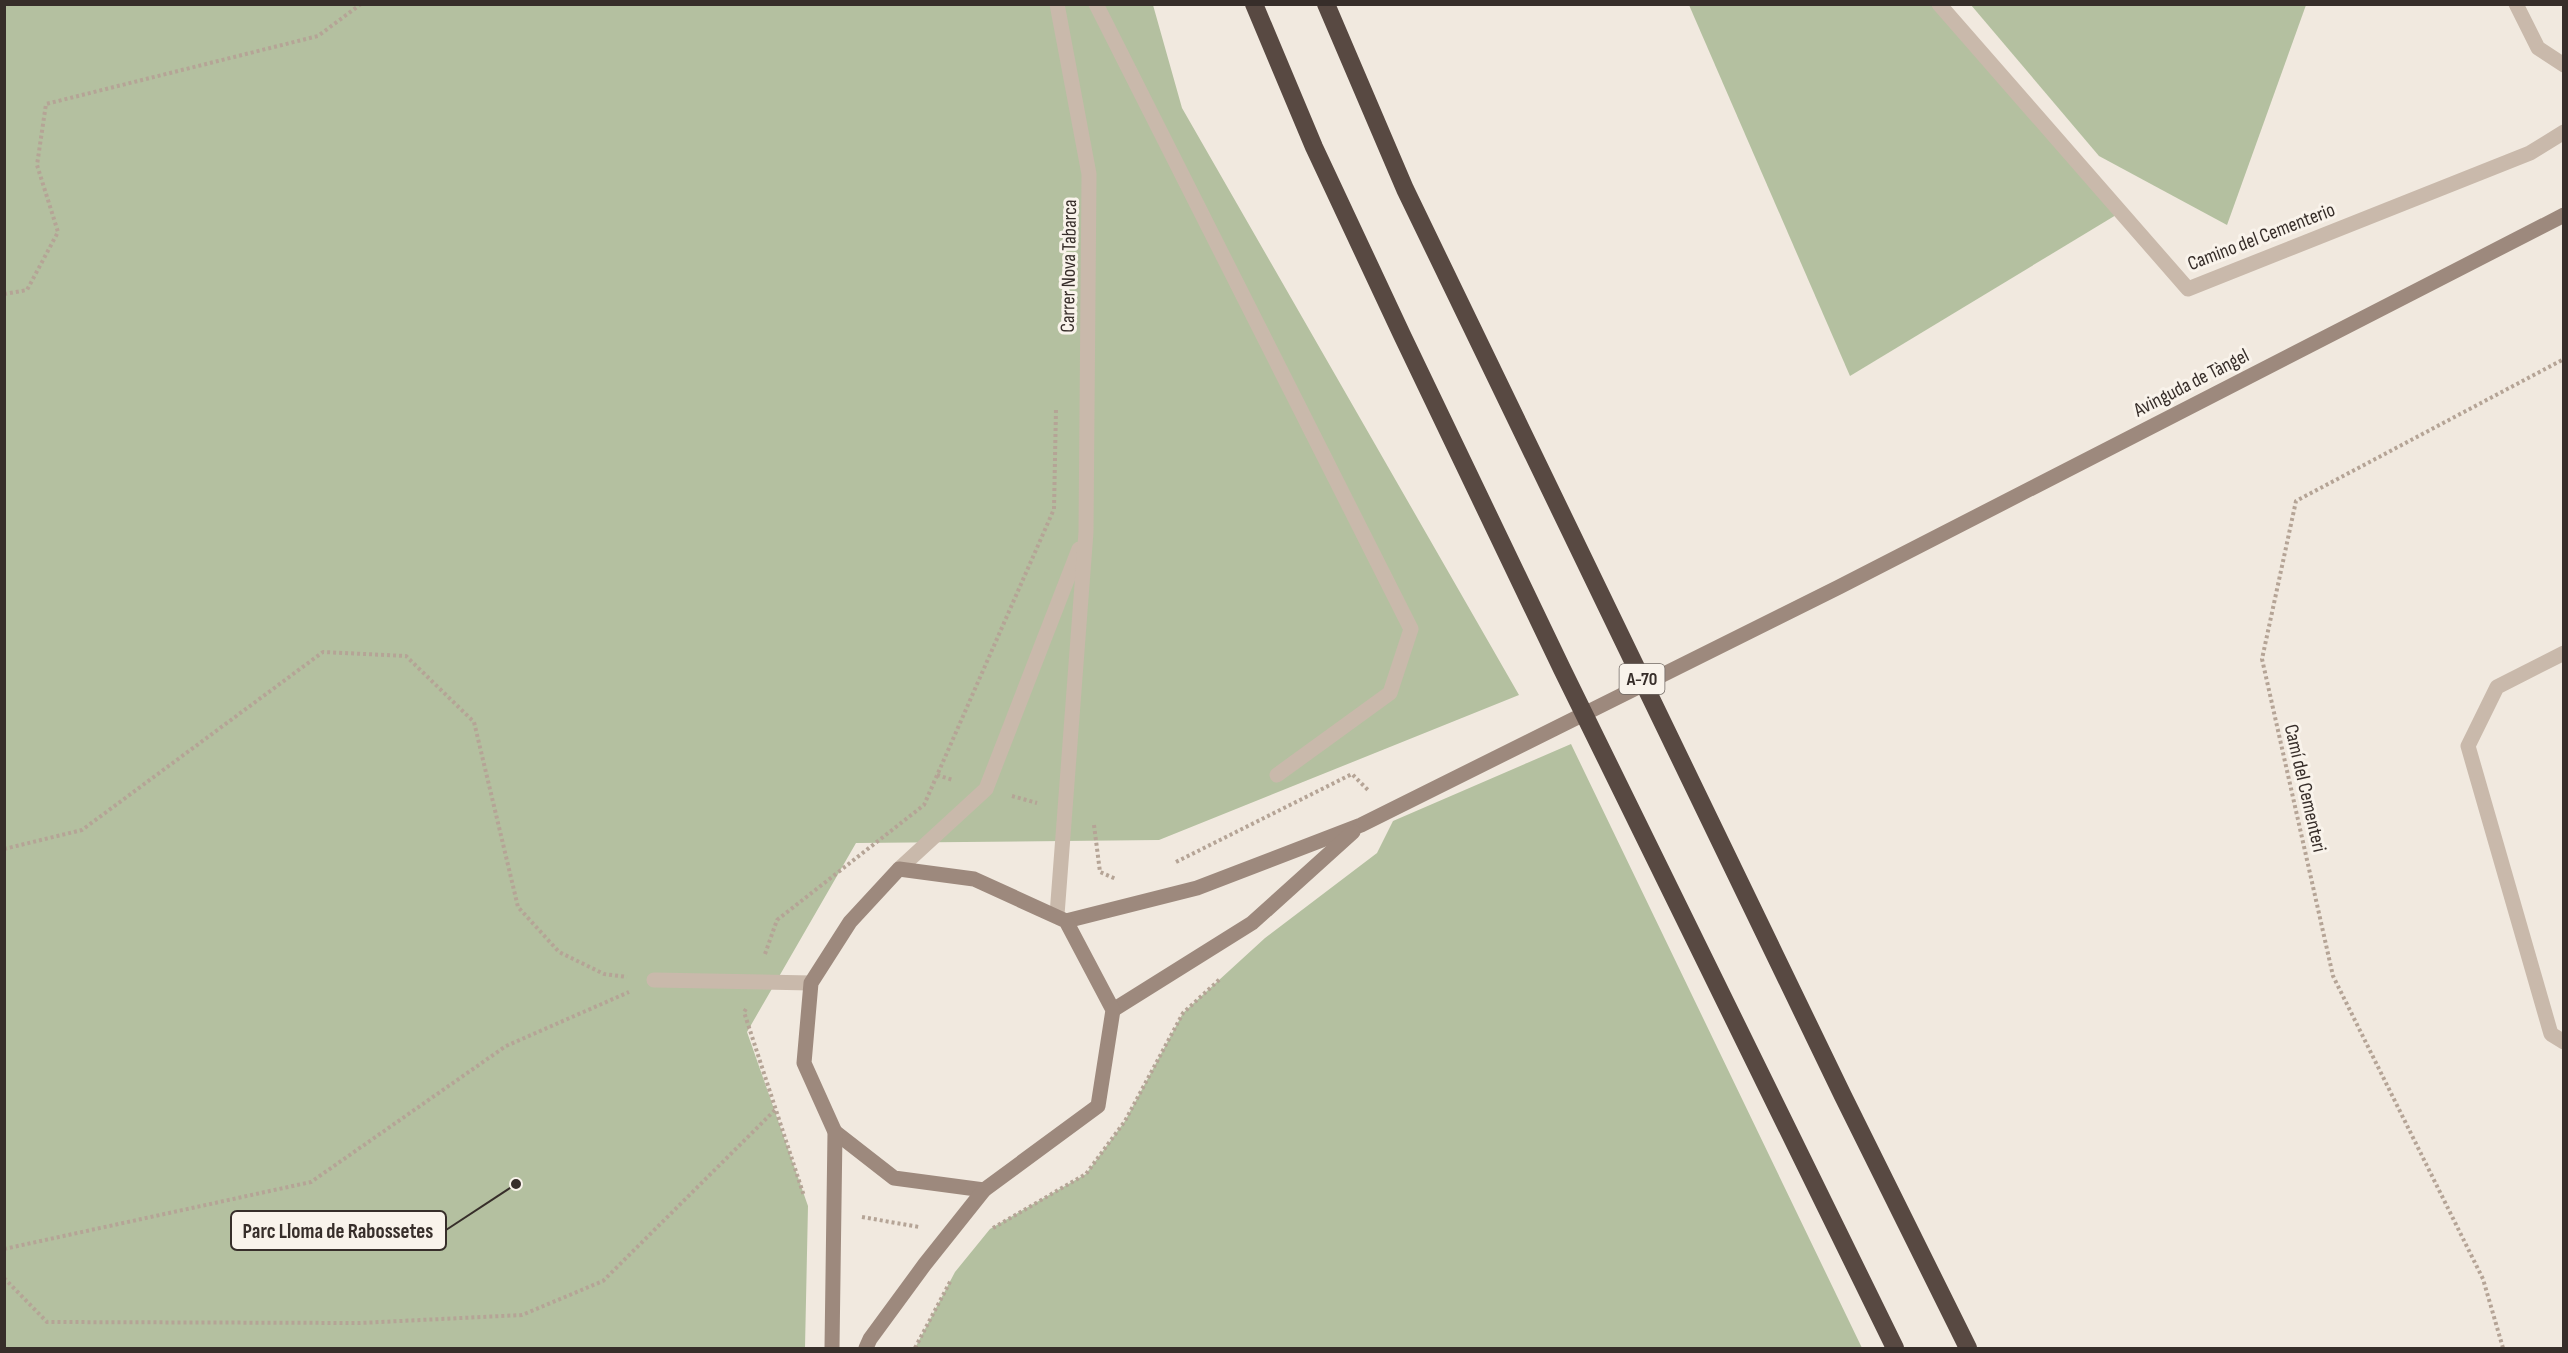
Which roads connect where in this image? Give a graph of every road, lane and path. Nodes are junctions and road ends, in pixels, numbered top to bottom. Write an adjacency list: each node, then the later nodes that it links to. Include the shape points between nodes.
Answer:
1 (361, 4): 11 (path, via 318,36 46,104 37,165 58,232 27,290)
2 (1057, 4): 14 (street, Carrer Nova Tabarca, via 1089,174)
3 (1096, 4): 16 (street, via 1411,628 1390,693)
4 (1254, 4): 44 (highway, via 1314,147 1402,335)
5 (1326, 4): 45 (highway, A-70, via 1405,189)
6 (1939, 4): 9 (street, Camino del Cementerio, via 2188,289 2530,153)
7 (2516, 4): 8 (street, via 2538,48)
8 (2564, 66)
9 (2564, 132)
10 (2564, 215): 20 (main road, Avinguda de Tàngel, via 1839,587)
11 (4, 294)
12 (2564, 359): 46 (path, Camí del Cementeri, via 2296,501 2262,659 2333,976 2483,1279)
13 (1056, 405): 17 (path, via 1053,509)
14 (1086, 532): 18 (street); 19 (street, Carrer Nova Tabarca)
15 (2564, 653): 32 (street, via 2497,687 2468,746 2551,1034)
16 (1277, 774)
17 (936, 775): 18 (path); 29 (path, via 924,805 777,920)
18 (986, 789): 19 (path); 24 (street)
19 (1065, 811): 25 (path, via 1094,820 1100,872); 26 (street, Carrer Nova Tabarca)
20 (1389, 811): 21 (main road, Avinguda de Tàngel); 23 (path, via 1352,774)
21 (1361, 825): 26 (main road, via 1197,888); 31 (main road, via 1252,924)
22 (4, 849): 28 (path, via 82,830 323,652 406,656 474,722 519,907 560,952 604,974)
23 (1170, 865)
24 (899, 869): 26 (main road, via 974,879); 30 (main road, via 850,922)
25 (1121, 882)
26 (1062, 918): 31 (main road)
27 (1224, 975): 37 (path, via 1183,1013 1125,1121 1086,1174 990,1229 981,1239)
28 (654, 980): 29 (street); 38 (path, via 506,1046 311,1182)
29 (755, 982): 30 (street); 33 (path, via 744,1012)
30 (811, 983): 34 (main road, via 804,1063)
31 (1113, 1010): 35 (main road, via 1098,1107)
32 (2564, 1042)
33 (776, 1108): 36 (path, via 808,1206); 40 (path, via 603,1281 522,1315 360,1323 47,1322)
34 (835, 1132): 35 (main road, via 894,1178); 36 (main road)
35 (984, 1190): 37 (main road)
36 (834, 1211): 37 (path); 41 (main road)
37 (950, 1233): 42 (main road)
38 (4, 1249)
39 (955, 1272): 43 (path)
40 (4, 1278)
41 (832, 1348)
42 (866, 1348)
43 (915, 1348)
44 (1895, 1348)
45 (1968, 1348)
46 (2503, 1348)

